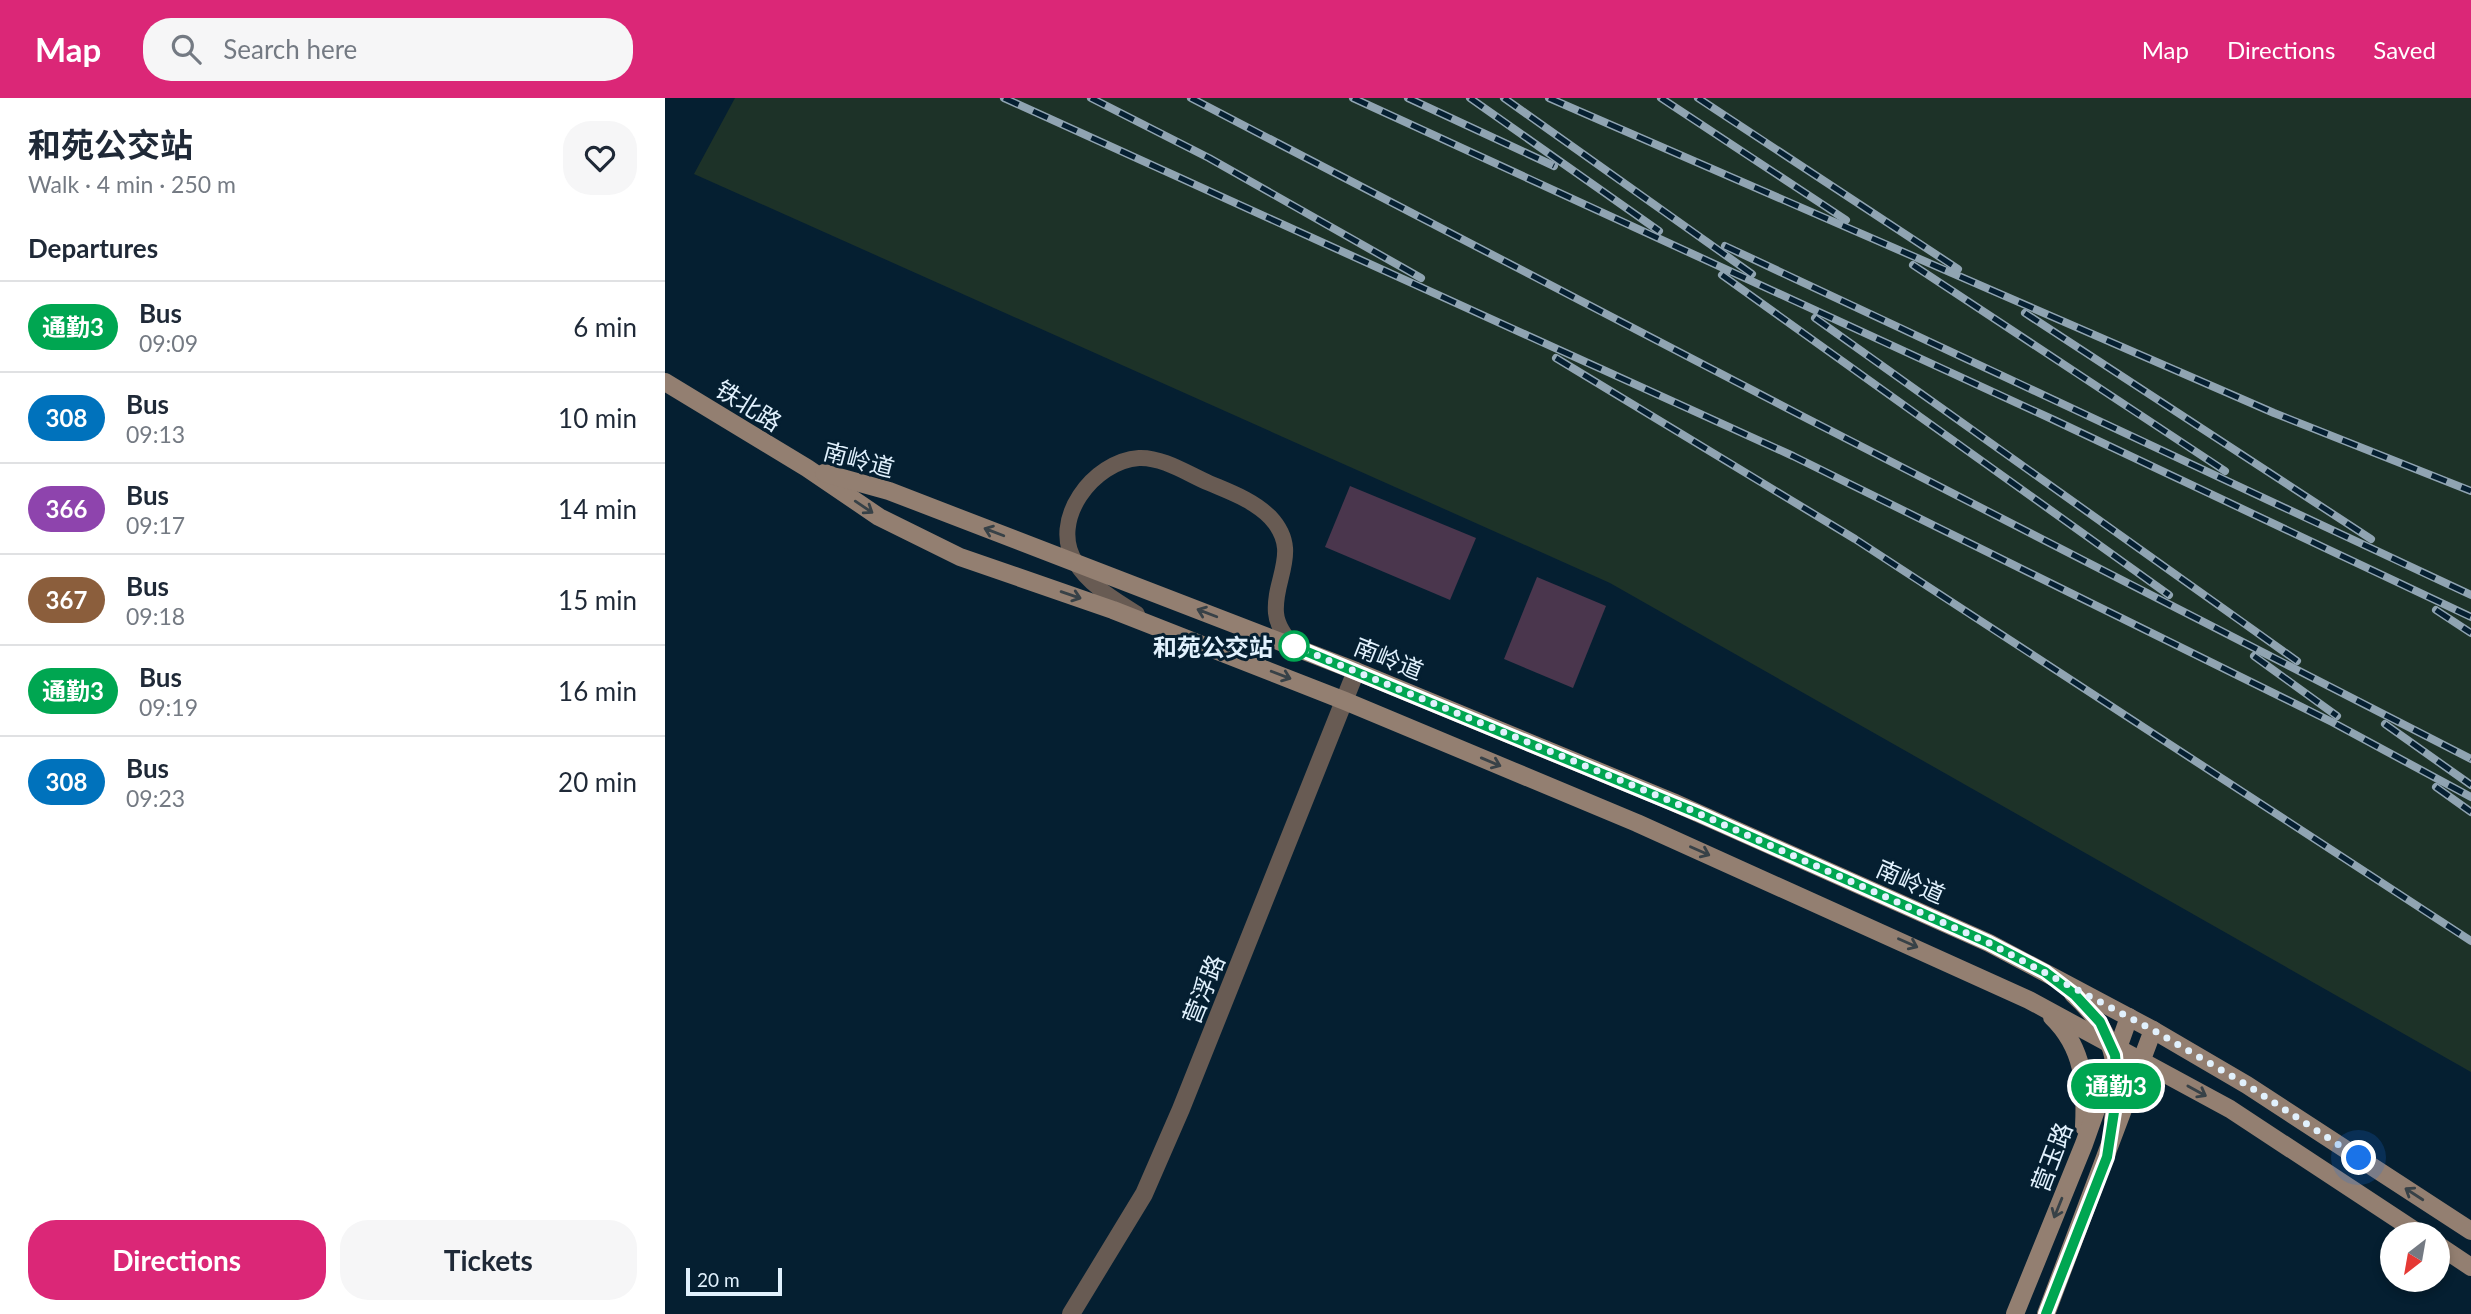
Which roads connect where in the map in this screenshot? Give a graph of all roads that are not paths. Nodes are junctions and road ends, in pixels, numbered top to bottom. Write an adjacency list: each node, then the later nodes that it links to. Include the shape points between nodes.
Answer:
1 (665, 382): 2 (street, 铁北路)
2 (807, 468): 3 (street, 南岭道, one-way to 2, via 889,491); 4 (street, 南岭道, one-way to 4, via 879,517 960,557)
3 (1076, 563): 4 (lane, via 1111,597); 5 (street, 南岭道, one-way to 3); 5 (lane, via 1067,531 1086,487 1122,462 1158,460 1247,500 1272,519 1285,547 1276,613)
4 (1158, 628): 7 (street, 南岭道, one-way to 7)
5 (1293, 646): 6 (street, 南岭道)
6 (1356, 671): 7 (street, 营浮路); 8 (street, 南岭道, via 1673,802)
7 (1345, 701): 9 (street, 南岭道, one-way to 9, via 1649,828); 20 (street, 营浮路, via 1144,1194)
8 (2045, 972): 10 (street, 南岭道); 12 (street, via 2084,1004)
9 (2029, 1000): 12 (street, 南岭道); 14 (street, via 2064,1029 2079,1056 2085,1088)
10 (2129, 1017): 11 (street, 南岭道); 12 (street, 营玉路)
11 (2153, 1030): 13 (street); 17 (street, 南岭道, one-way to 11, via 2247,1085)
12 (2114, 1048): 13 (street, 南岭道); 14 (street, 营玉路); 15 (street, via 2117,1076)
13 (2141, 1059): 15 (street); 16 (street, 南岭道, one-way to 16, via 2230,1109)
14 (2084, 1144): 21 (street, 营玉路, one-way to 21)
15 (2107, 1157): 22 (street)
16 (2402, 1222)
17 (2471, 1231)
18 (2450, 1253): 19 (street)
19 (2471, 1267)
20 (1071, 1314)
21 (2015, 1314)
22 (2046, 1314)

